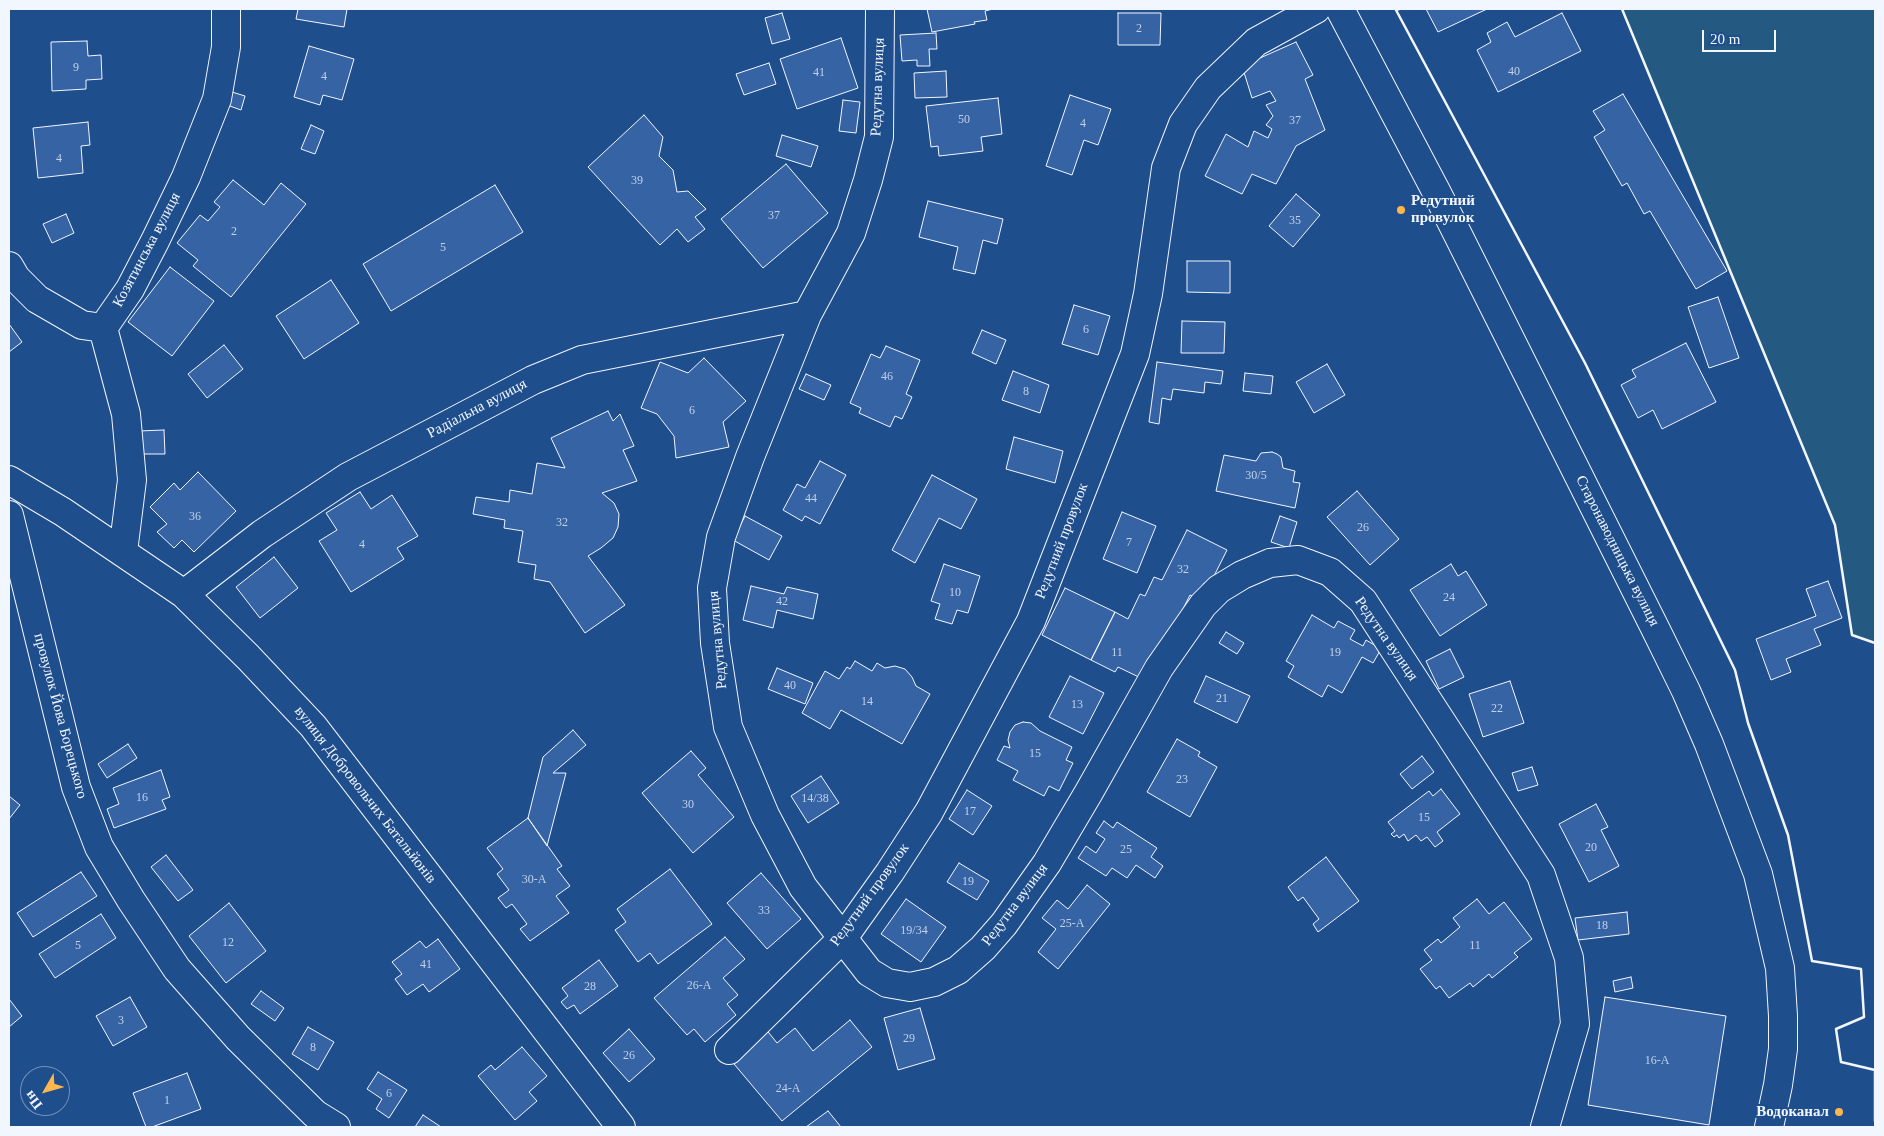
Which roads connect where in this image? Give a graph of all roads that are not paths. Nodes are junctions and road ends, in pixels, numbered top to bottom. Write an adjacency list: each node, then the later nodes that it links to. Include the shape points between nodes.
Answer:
1 (226, 9): 7 (street, Козятинська вулиця, via 226,47 210,117 155,241 130,289)
2 (880, 9): 6 (street, Редутна вулиця, via 879,137 851,233)
3 (1316, 9): 12 (street, Редутний провулок, via 1256,42 1208,88 1183,124 1166,168 1148,294 1135,354 1031,621 928,812)
4 (1340, 9): 17 (street, Старонаводницька вулиця, via 1437,193 1647,610 1712,753 1758,874 1780,968 1783,1050)
5 (9, 266): 7 (street, via 37,299 82,325)
6 (808, 315): 11 (street, Радіальна вулиця, via 582,360 533,380 348,477 262,534); 12 (street, Редутна вулиця, via 721,538 712,588 715,643 728,727 765,815 803,887)
7 (103, 328): 10 (street, via 126,414 132,480)
8 (9, 480): 10 (street, вулиця Добровольчих Батальйонів)
9 (9, 515): 14 (street, провулок Йова Борецького, via 76,787 99,847 177,970 238,1038 315,1114)
10 (123, 552): 11 (street, вулиця Добровольчих Батальйонів)
11 (184, 594): 15 (street, вулиця Добровольчих Батальйонів, via 313,726)
12 (843, 938): 13 (street, Редутний провулок); 16 (street, Редутна вулиця, via 869,972 887,983 910,987 934,982 958,970 1004,924 1047,862 1159,668 1203,605 1219,589 1242,575 1270,563 1298,560 1330,572 1363,601 1541,875 1569,958 1575,1024)
13 (729, 1050)
14 (336, 1127)
15 (621, 1127)
16 (1545, 1127)
17 (1769, 1127)

